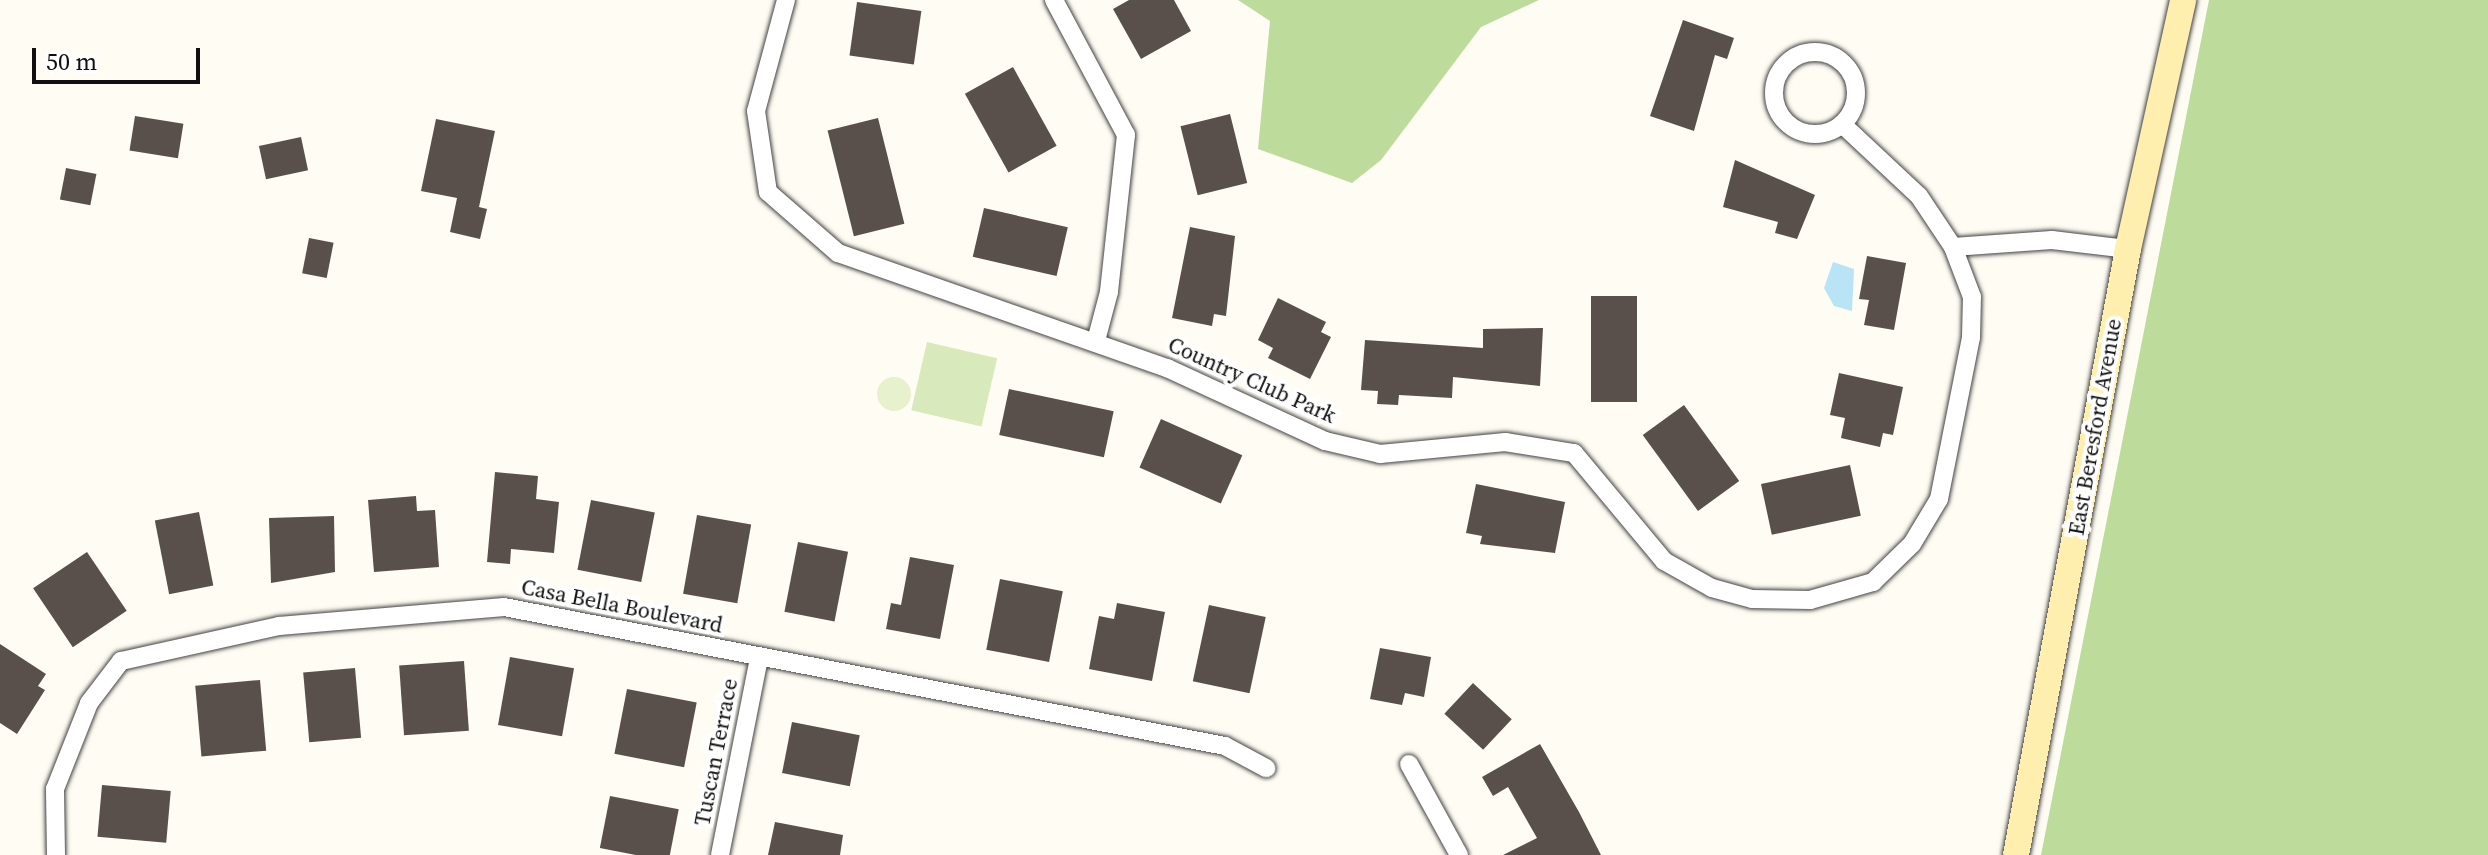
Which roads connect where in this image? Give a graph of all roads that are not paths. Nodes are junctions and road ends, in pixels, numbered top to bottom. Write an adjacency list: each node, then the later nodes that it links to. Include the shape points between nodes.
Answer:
1 (786, 0): 7 (street, Country Club Park, via 756,111 768,192 838,253 1046,330)
2 (1054, 0): 7 (street, via 1126,135 1109,292)
3 (2183, 0): 6 (street, East Beresford Avenue)
4 (1842, 124): 4 (street, via 1856,98 1847,68 1821,53 1787,63 1775,86 1786,122 1810,134); 5 (street, Country Club Park, via 1919,196)
5 (1953, 247): 6 (street, via 2052,240); 7 (street, Country Club Park, via 1972,297 1971,337 1939,499 1912,544 1873,582 1810,600 1752,599 1712,588 1664,561 1574,453 1505,442 1380,454 1325,441)
6 (2128, 249): 14 (street, East Beresford Avenue)
7 (1096, 341)
8 (759, 658): 10 (street, Casa Bella Boulevard, via 1225,746); 11 (street, Casa Bella Boulevard, via 504,607 279,626 121,661 89,703 55,789); 12 (street, Tuscan Terrace)
9 (1409, 764): 13 (street)
10 (1266, 768)
11 (56, 855)
12 (720, 855)
13 (1459, 855)
14 (2016, 855)

